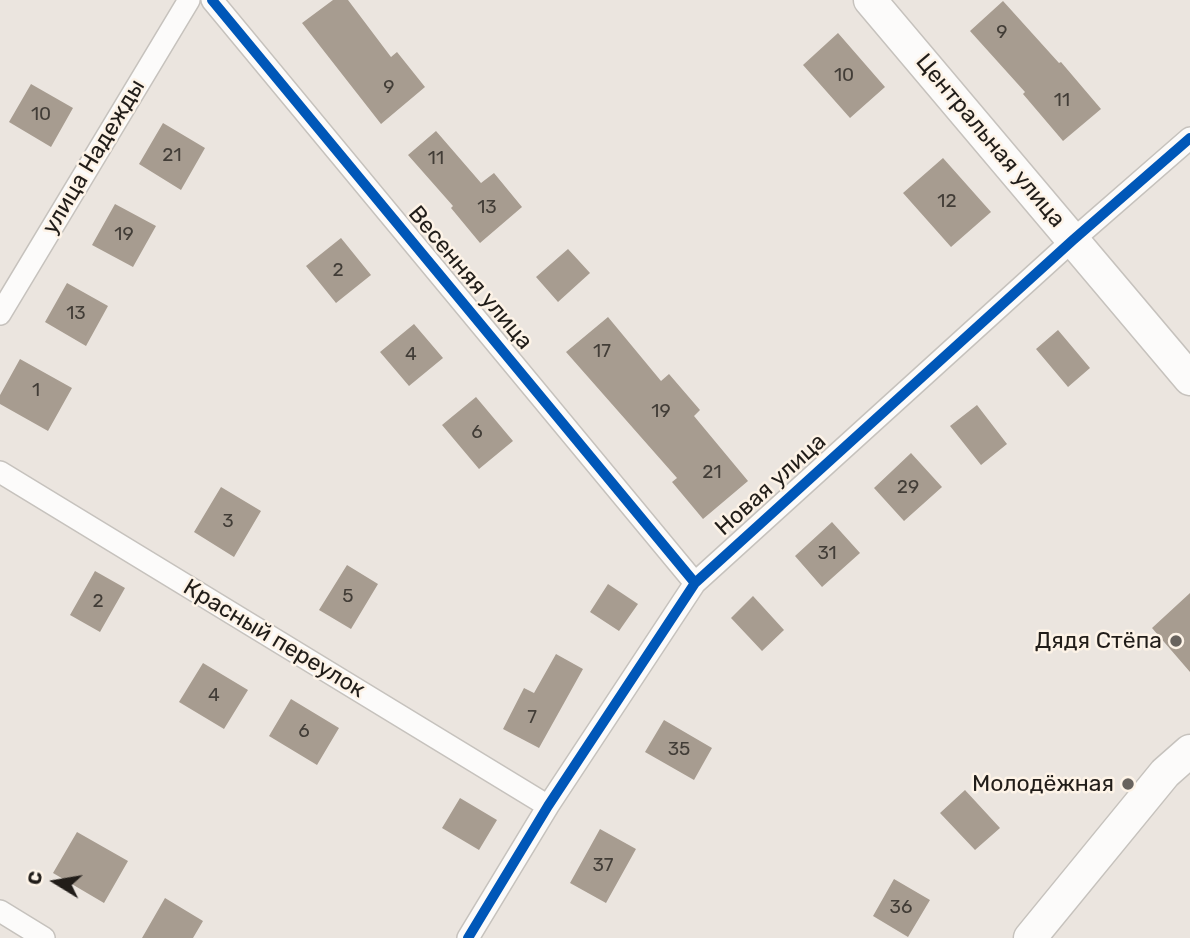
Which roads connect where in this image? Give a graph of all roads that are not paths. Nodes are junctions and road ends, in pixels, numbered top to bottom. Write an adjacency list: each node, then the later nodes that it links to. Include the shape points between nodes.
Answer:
1 (189, 0): 6 (street, улица Надежды)
2 (212, 0): 9 (street, Весенняя улица)
3 (870, 0): 5 (street, Центральная улица)
4 (1190, 138): 5 (street, Новая улица)
5 (1073, 240): 7 (street, Центральная улица); 9 (street, Новая улица)
6 (0, 314)
7 (1190, 379)
8 (0, 472): 11 (street, Красный переулок)
9 (695, 583): 11 (street, Новая улица)
10 (1190, 751): 15 (street, via 1165,773)
11 (548, 806): 14 (street, Новая улица)
12 (0, 911): 13 (street)
13 (44, 938)
14 (468, 938)
15 (1030, 938)

